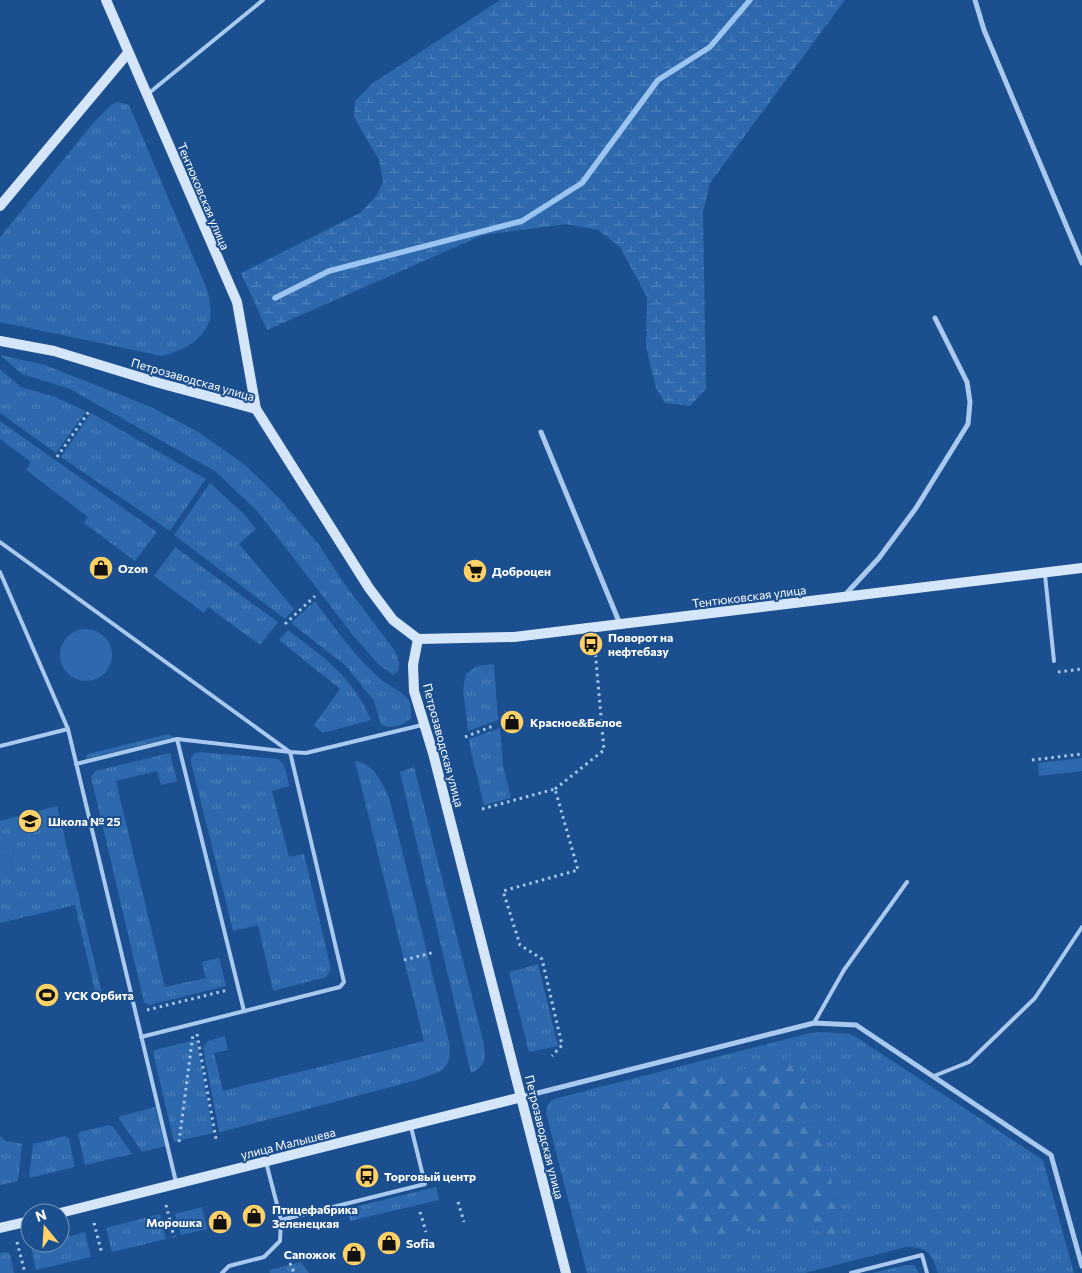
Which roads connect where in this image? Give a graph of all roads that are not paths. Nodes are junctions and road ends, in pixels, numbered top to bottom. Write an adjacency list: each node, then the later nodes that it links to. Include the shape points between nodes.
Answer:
1 (106, 0): 4 (street, Тентюковская улица)
2 (263, 0): 5 (lane)
3 (975, 0): 7 (street, via 984,30)
4 (128, 53): 5 (street, Тентюковская улица); 6 (street)
5 (147, 94): 10 (street, Тентюковская улица, via 237,302)
6 (0, 206)
7 (1082, 263)
8 (935, 318): 16 (street, via 967,382 970,402 968,424 916,508 879,558)
9 (0, 341): 10 (street, Петрозаводская улица, via 54,352)
10 (256, 408): 18 (street, Петрозаводская улица, via 368,588 393,620)
11 (541, 432): 17 (street)
12 (0, 542): 24 (lane)
13 (1082, 568): 15 (street, Тентюковская улица)
14 (0, 572): 21 (lane)
15 (1044, 572): 16 (street, Тентюковская улица); 19 (lane)
16 (842, 598): 17 (street, Тентюковская улица)
17 (620, 624): 18 (street, Тентюковская улица, via 514,637)
18 (418, 638): 20 (street, Петрозаводская улица, via 413,665 414,690)
19 (1054, 661)
20 (424, 724): 24 (lane, via 306,753); 32 (street, Петрозаводская улица)
21 (68, 730): 23 (lane); 25 (lane)
22 (177, 738): 24 (lane); 25 (lane); 28 (lane)
23 (0, 746)
24 (290, 752): 28 (lane, via 344,982 340,987)
25 (76, 764): 30 (lane)
26 (907, 882): 29 (lane, via 844,970)
27 (1082, 927): 31 (lane, via 1035,998 969,1062)
28 (244, 1011): 30 (lane)
29 (814, 1023): 31 (street, via 856,1026); 32 (street)
30 (141, 1037): 35 (lane)
31 (934, 1076): 40 (street, via 1051,1155)
32 (522, 1097): 33 (street, улица Малышева); 42 (street, Петрозаводская улица)
33 (410, 1125): 34 (street, улица Малышева); 37 (lane, via 425,1184)
34 (266, 1162): 35 (street, улица Малышева); 37 (lane)
35 (177, 1184): 36 (street, улица Малышева)
36 (70, 1211)
37 (281, 1220): 41 (lane, via 280,1241 264,1257 229,1266)
38 (20, 1223): 39 (street)
39 (0, 1228)
40 (1082, 1266)
41 (222, 1273)
42 (566, 1273)
43 (851, 1273): 44 (lane, via 922,1255)
44 (927, 1273)

